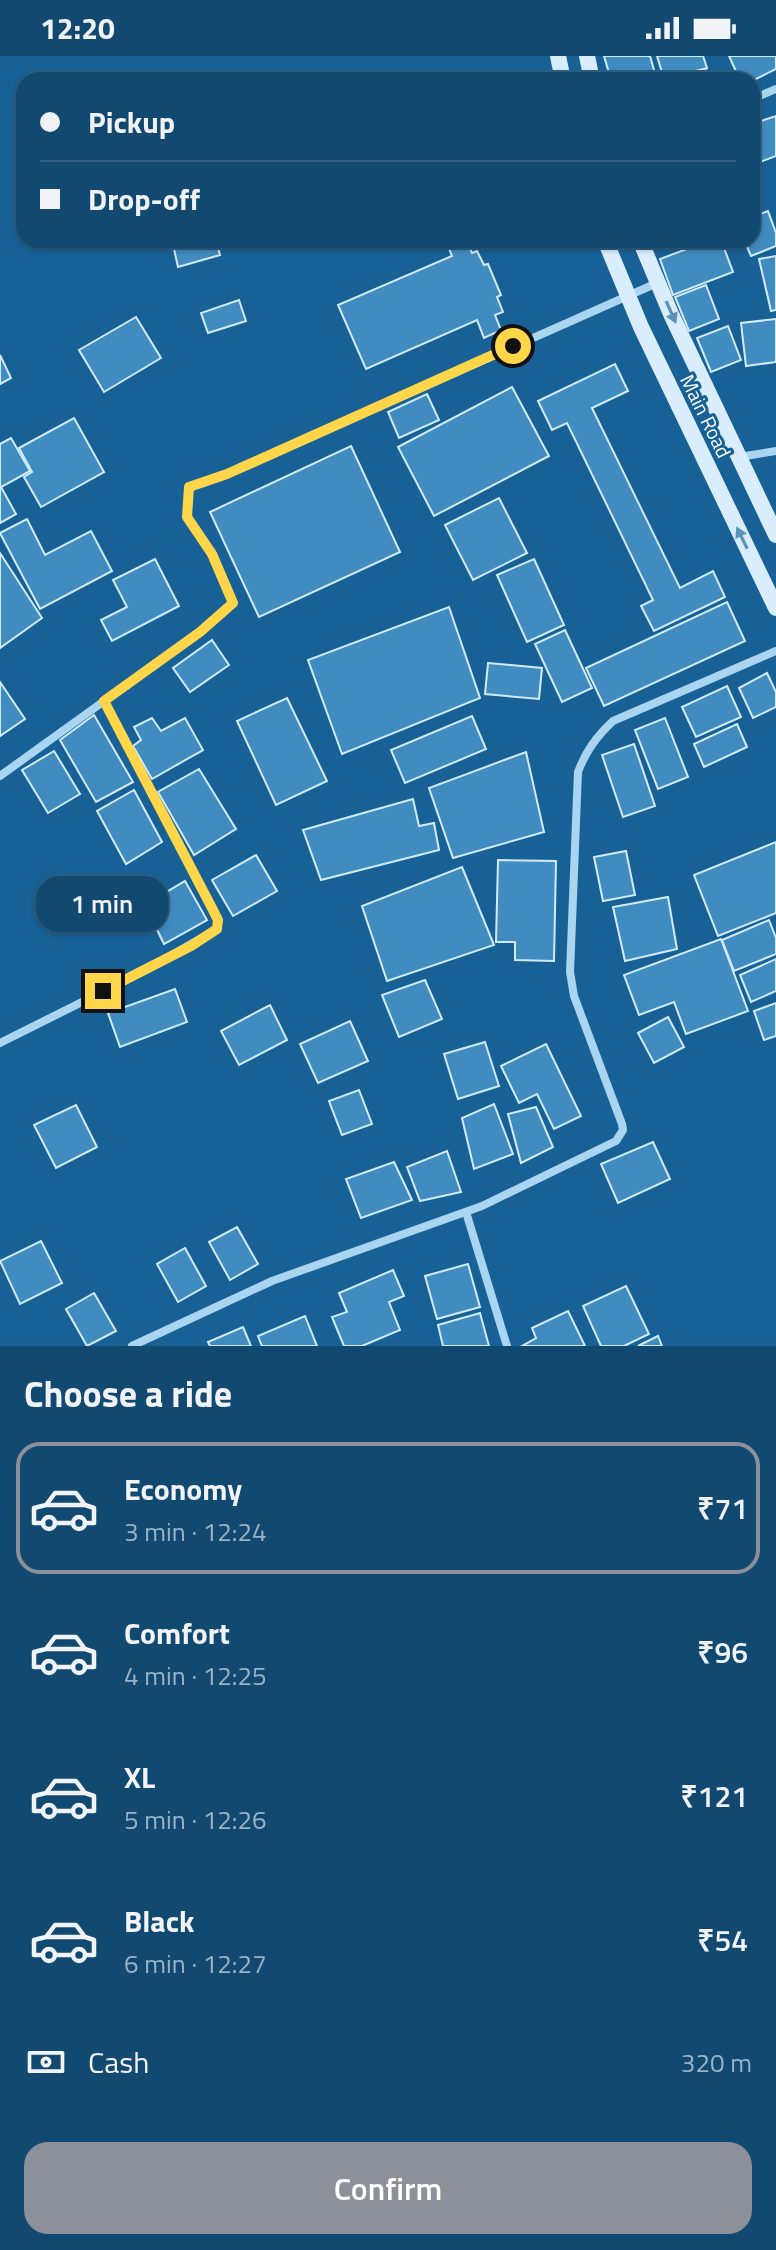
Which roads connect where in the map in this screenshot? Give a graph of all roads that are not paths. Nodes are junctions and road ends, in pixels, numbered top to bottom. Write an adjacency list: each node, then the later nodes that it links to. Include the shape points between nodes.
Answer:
1 (608, 248): 4 (main road, Main Road)
2 (643, 248): 3 (main road, Main Road)
3 (658, 283): 4 (street); 6 (main road, Main Road, one-way to 6)
4 (627, 295): 8 (main road, Main Road, one-way to 4); 10 (street, via 189,487 187,517 212,554 233,603)
5 (776, 451): 6 (street)
6 (739, 457): 7 (main road, Main Road)
7 (776, 535)
8 (776, 608)
9 (776, 651): 13 (street, via 613,721 585,752 578,772 570,972 623,1130 612,1144)
10 (104, 701): 11 (street); 12 (street, via 218,920 217,929)
11 (0, 776)
12 (0, 1043)
13 (466, 1212): 14 (street, via 272,1281); 15 (street)
14 (132, 1346)
15 (507, 1346)

